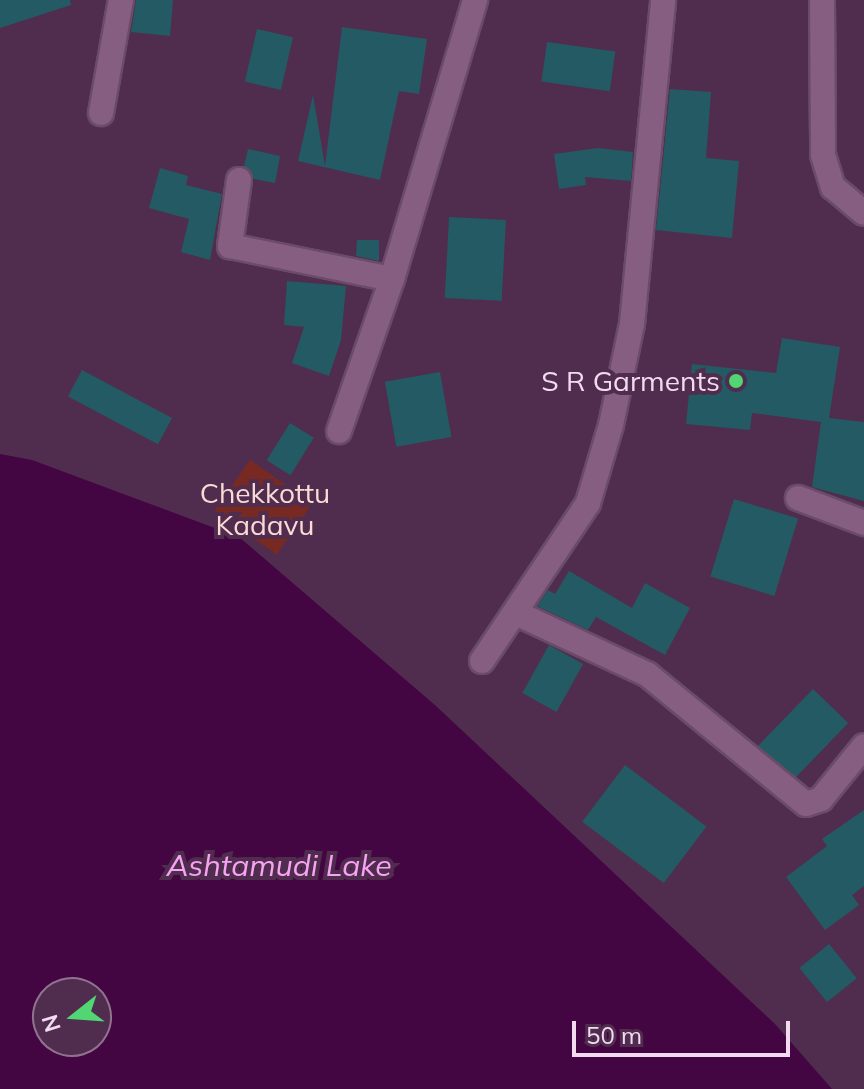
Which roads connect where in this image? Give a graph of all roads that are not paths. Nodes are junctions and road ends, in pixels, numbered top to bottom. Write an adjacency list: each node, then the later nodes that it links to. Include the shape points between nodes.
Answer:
1 (121, 0): 5 (street)
2 (475, 0): 8 (street)
3 (663, 0): 12 (street, via 632,324 611,425 588,503)
4 (822, 0): 7 (street, via 823,155 833,187)
5 (101, 113)
6 (239, 180): 8 (street, via 230,246)
7 (864, 213)
8 (392, 279): 9 (street)
9 (339, 431)
10 (798, 498): 11 (street)
11 (864, 523)
12 (516, 613): 13 (street); 14 (street, via 647,674 806,804 821,799)
13 (482, 661)
14 (864, 746)

